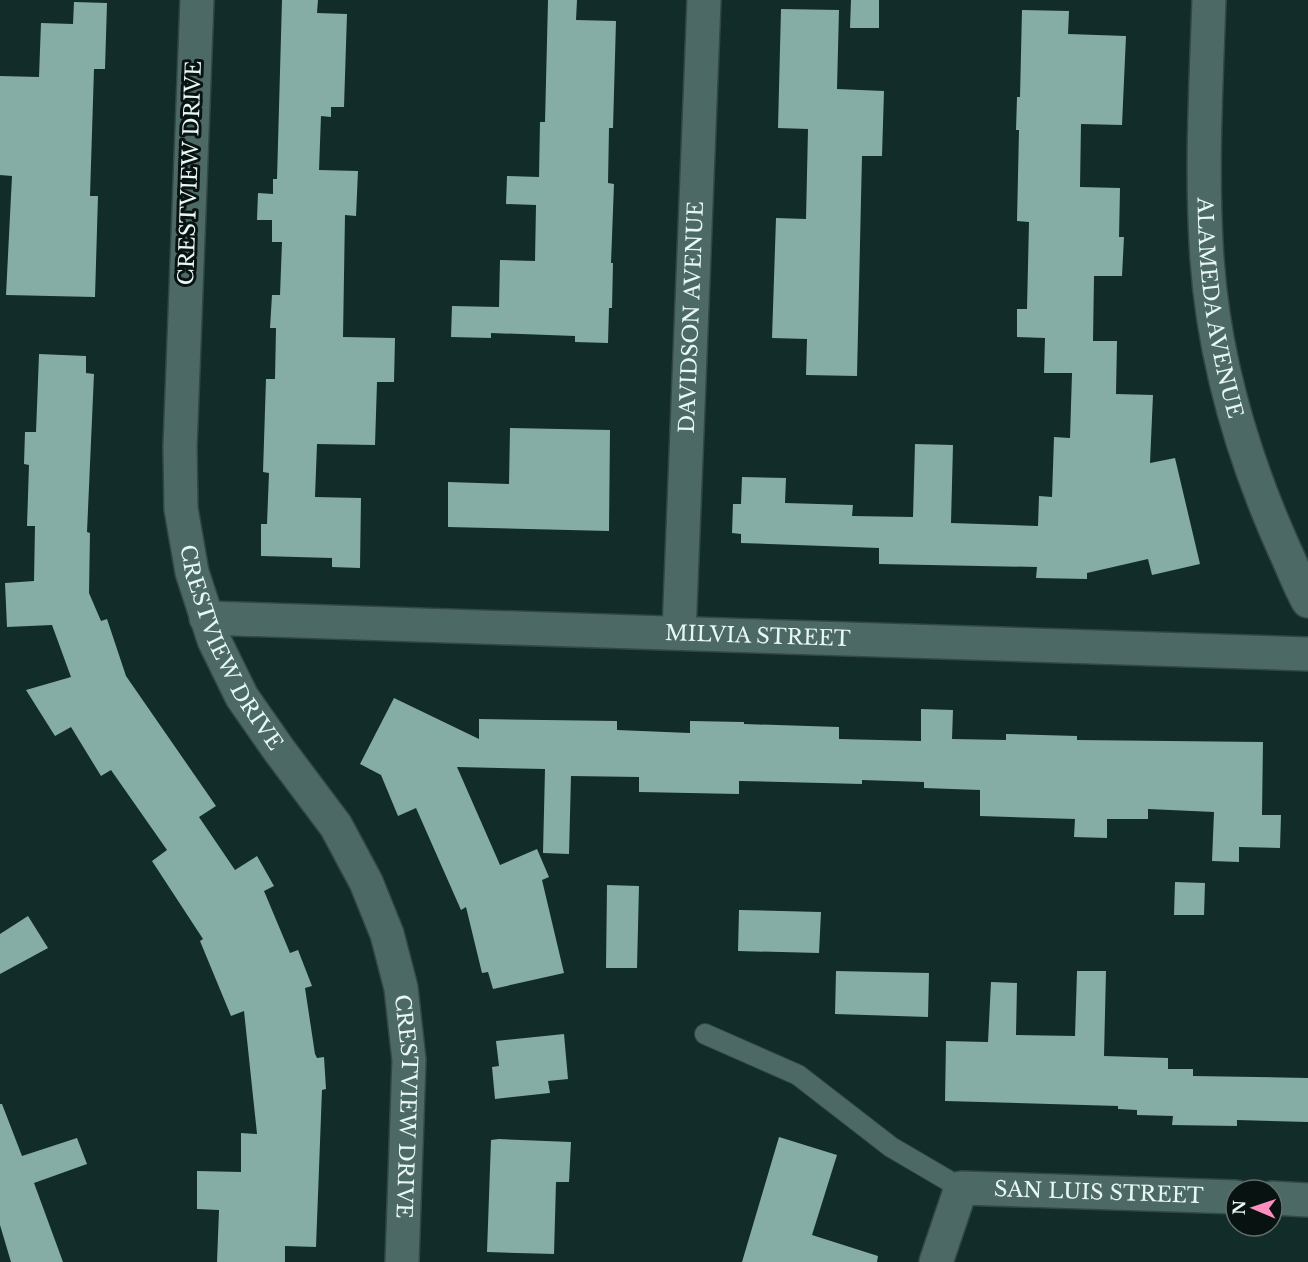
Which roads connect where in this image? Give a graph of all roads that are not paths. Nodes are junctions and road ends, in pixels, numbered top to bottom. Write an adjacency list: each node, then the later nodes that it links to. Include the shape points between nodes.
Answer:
1 (197, 0): 5 (street, CRESTVIEW DRIVE, via 180,447 182,509 192,572)
2 (704, 0): 6 (street, DAVIDSON AVENUE)
3 (1209, 0): 4 (street, ALAMEDA AVENUE, via 1203,164 1207,260 1218,340 1236,418 1266,510)
4 (1308, 601)
5 (206, 618): 6 (street, MILVIA STREET); 13 (street, CRESTVIEW DRIVE, via 242,697 336,826 366,882 387,934 401,988 409,1060)
6 (679, 633): 7 (street, MILVIA STREET)
7 (1308, 654)
8 (705, 1034): 9 (lane, via 798,1075 891,1147)
9 (960, 1188): 10 (street, SAN LUIS STREET); 14 (street)
10 (1224, 1197)
11 (1284, 1199): 12 (street)
12 (1308, 1200)
13 (402, 1262)
14 (936, 1262)

